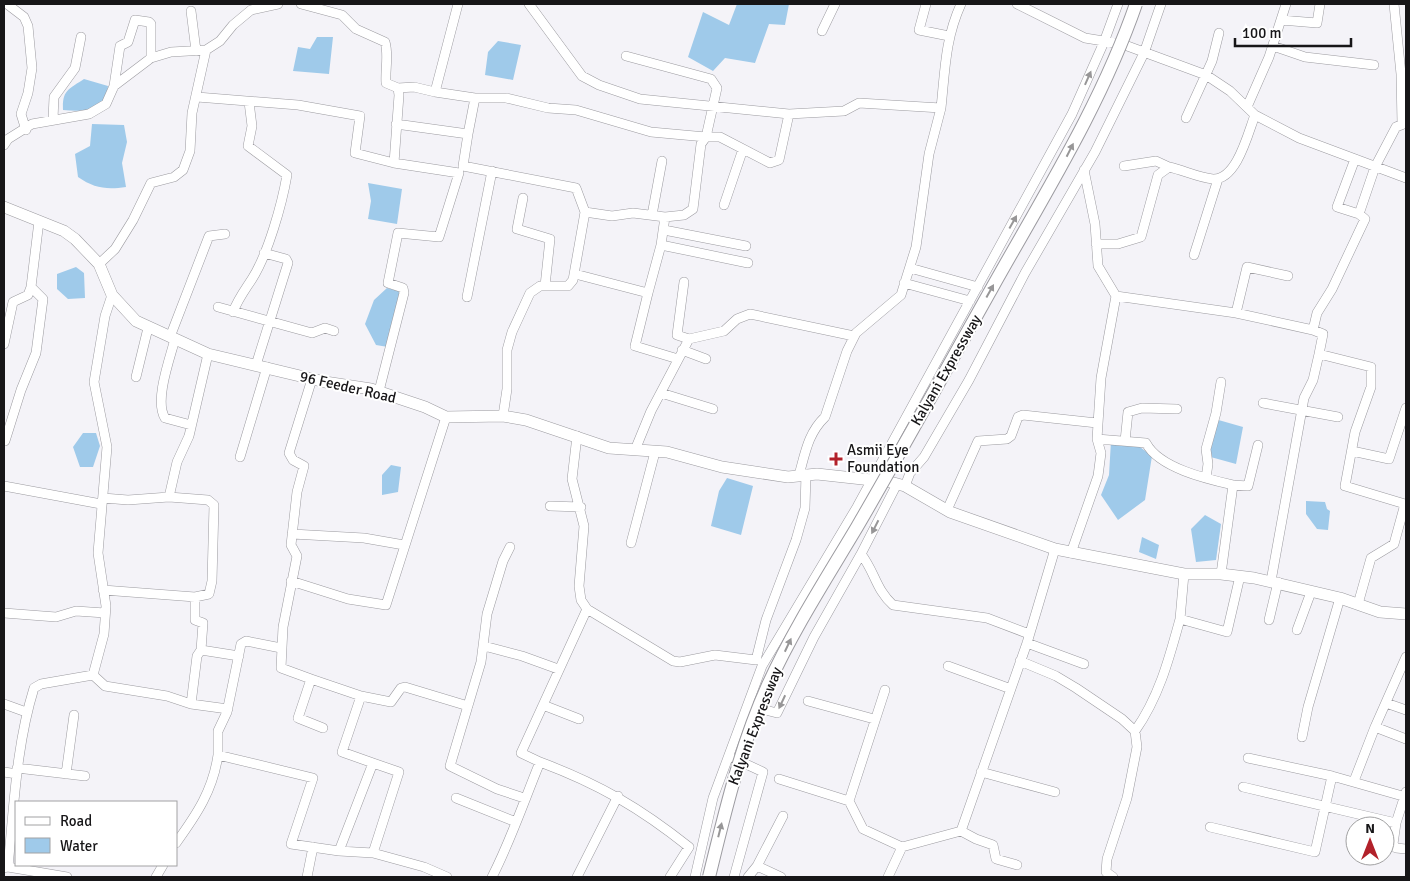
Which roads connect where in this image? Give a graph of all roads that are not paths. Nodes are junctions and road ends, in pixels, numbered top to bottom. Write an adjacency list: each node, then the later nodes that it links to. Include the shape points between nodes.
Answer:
1 (7, 4): 48 (street, via 24,17 28,26 32,68 21,114)
2 (278, 4): 16 (street)
3 (301, 4): 34 (street, via 342,15 356,29 385,42 386,83)
4 (458, 4): 35 (street)
5 (529, 4): 40 (street, via 582,76 640,99)
6 (836, 4): 19 (street)
7 (926, 4): 21 (street, via 919,30)
8 (961, 4): 21 (street)
9 (1017, 4): 23 (street, via 1085,38)
10 (1118, 4): 23 (street, Kalyani Expressway)
11 (1136, 4): 24 (highway, Kalyani Expressway, bridge)
12 (1161, 4): 28 (street)
13 (1286, 4): 18 (street)
14 (1320, 4): 18 (street, via 1317,23)
15 (1394, 4): 46 (street)
16 (250, 7): 26 (street, via 220,41)
17 (191, 10): 27 (street)
18 (1281, 20): 25 (street)
19 (822, 30)
20 (1219, 33): 32 (street)
21 (949, 36): 41 (street, via 944,55)
22 (81, 37): 45 (street, via 75,68 52,102)
23 (1104, 42): 24 (street); 87 (street, Kalyani Expressway, one-way to 23, via 1072,114)
24 (1122, 44): 28 (street); 247 (highway, Kalyani Expressway, one-way to 24, bridge, via 730,788 744,746 793,634 893,465 1068,155)
25 (1272, 46): 31 (street, via 1305,57); 39 (street)
26 (206, 50): 27 (street); 36 (street)
27 (196, 51): 30 (street, via 171,52)
28 (1144, 53): 32 (street); 59 (street)
29 (626, 56): 40 (street, via 711,79 717,88)
30 (151, 58): 33 (street); 33 (street, via 151,24 135,20 128,42 120,46)
31 (1374, 66)
32 (1206, 75): 39 (street); 44 (street)
33 (114, 86): 45 (street, via 106,104 89,114)
34 (398, 88): 35 (street, via 414,87); 47 (street)
35 (435, 92): 37 (street)
36 (196, 97): 38 (street); 78 (street, via 190,151 183,170 174,177 151,183 115,249)
37 (475, 98): 49 (street); 50 (street, via 506,98 548,108 576,110 651,132)
38 (249, 102): 55 (street, via 298,105 360,116 355,153); 76 (street, via 252,126 248,146 286,175)
39 (1247, 107): 43 (street)
40 (712, 108): 42 (street); 50 (street)
41 (941, 108): 42 (street, via 858,103 844,111); 80 (street, via 929,154)
42 (789, 114): 52 (street, via 779,160 770,163)
43 (1255, 115): 53 (street, via 1299,138); 62 (street, via 1233,169)
44 (1186, 118)
45 (53, 119): 48 (street, via 32,124)
46 (1404, 123): 58 (street, via 1396,127)
47 (396, 124): 49 (street); 55 (street)
48 (26, 130): 51 (street, via 8,139)
49 (468, 134): 60 (street, via 463,166)
50 (706, 136): 52 (street, via 720,136); 69 (street, via 701,144 693,209 684,215)
51 (4, 145)
52 (743, 149): 64 (street)
53 (1355, 159): 58 (street); 67 (street, via 1337,207)
54 (662, 161): 68 (street)
55 (394, 163): 113 (street, via 459,173 439,237 398,233 388,283 403,288 404,293)
56 (1124, 166): 57 (street, via 1156,161)
57 (1168, 167): 62 (street); 73 (street, via 1158,175 1141,237 1118,244)
58 (1375, 167): 61 (street); 67 (street)
59 (1084, 170): 73 (street); 137 (street, via 924,457)
60 (492, 172): 66 (street, via 576,188); 91 (street)
61 (1406, 178)
62 (1218, 179): 77 (street)
63 (523, 198): 86 (street, via 516,229 550,239)
64 (724, 205)
65 (4, 207): 70 (main road, 96 Feeder Road)
66 (585, 212): 68 (street, via 612,216); 81 (street)
67 (1359, 214): 98 (street, via 1365,219 1317,313)
68 (652, 215): 69 (street)
69 (665, 217): 71 (street)
70 (40, 221): 78 (main road, 96 Feeder Road, via 64,231); 85 (street)
71 (664, 230): 74 (street); 75 (street)
72 (225, 234): 101 (street, via 209,236)
73 (1096, 244): 90 (street, via 1098,266)
74 (662, 245): 79 (street); 88 (street)
75 (746, 246)
76 (264, 252): 94 (street); 96 (street, via 286,259 288,263)
77 (1194, 255)
78 (99, 264): 89 (main road, 96 Feeder Road)
79 (748, 264)
80 (910, 268): 84 (street); 87 (street)
81 (575, 274): 86 (street, via 568,286); 88 (street)
82 (1288, 276): 95 (street, via 1246,267)
83 (684, 282): 102 (street, via 677,335)
84 (904, 283): 92 (street); 100 (street, via 901,295)
85 (31, 286): 103 (street, via 28,294 12,302); 127 (street, via 44,299 36,352 20,390)
86 (544, 286): 120 (street, via 530,293 512,332 507,350)
87 (978, 286): 92 (street, Kalyani Expressway)
88 (648, 293): 107 (street, via 636,346)
89 (112, 295): 97 (main road, 96 Feeder Road, via 136,321); 141 (street, via 105,316 94,382 107,447)
90 (1116, 296): 95 (street); 123 (street, via 1101,378)
91 (467, 297)
92 (970, 301): 136 (street, Kalyani Expressway)
93 (218, 307): 94 (street)
94 (233, 312): 96 (street)
95 (1236, 314): 98 (street)
96 (271, 322): 99 (street, via 312,333 325,328); 109 (street)
97 (148, 328): 101 (main road, 96 Feeder Road); 110 (street)
98 (1312, 330): 106 (street, via 1324,334)
99 (334, 331)
100 (854, 336): 102 (street, via 750,314 737,319 724,331); 134 (street, via 826,417 807,443)
101 (173, 338): 105 (main road, 96 Feeder Road); 124 (street, via 161,409 165,418)
102 (689, 339): 104 (street)
103 (4, 344)
104 (682, 350): 107 (street); 108 (street)
105 (208, 354): 109 (main road, 96 Feeder Road); 124 (street)
106 (1320, 354): 119 (street); 131 (street, via 1371,367 1371,387)
107 (678, 359): 114 (street)
108 (706, 359)
109 (262, 366): 111 (main road, 96 Feeder Road); 133 (street)
110 (136, 377)
111 (312, 379): 113 (main road, 96 Feeder Road); 145 (street, via 289,453 293,460 304,466)
112 (1221, 382): 135 (street, via 1206,449)
113 (379, 391): 121 (main road, 96 Feeder Road)
114 (661, 392): 117 (street); 130 (street)
115 (1263, 402): 119 (street)
116 (1406, 408): 131 (street, via 1388,459)
117 (713, 409)
118 (1176, 409): 128 (street, via 1142,408 1128,412)
119 (1302, 410): 122 (street); 156 (street)
120 (503, 416): 121 (main road, 96 Feeder Road); 125 (main road, 96 Feeder Road)
121 (446, 417): 147 (street)
122 (1338, 417)
123 (1098, 423): 126 (street); 144 (street, via 1018,417 1007,439 978,441)
124 (191, 425): 140 (street)
125 (577, 436): 130 (main road, 96 Feeder Road, via 609,448); 143 (street, via 572,479)
126 (1097, 439): 128 (street); 150 (street, via 1101,453 1098,476)
127 (6, 441)
128 (1125, 441): 135 (street, via 1146,443 1157,457)
129 (1258, 445): 138 (street, via 1248,486)
130 (635, 450): 132 (main road, 96 Feeder Road)
131 (1352, 451): 161 (street, via 1345,486 1405,504 1394,544 1371,558)
132 (655, 452): 134 (main road, 96 Feeder Road, via 746,471 788,477); 146 (street)
133 (240, 457)
134 (803, 475): 136 (main road, 96 Feeder Road); 162 (street, via 805,508 766,620 756,660 715,655 673,661)
135 (1206, 478): 138 (street)
136 (872, 479): 137 (main road, 96 Feeder Road); 189 (street, Kalyani Expressway, via 762,666)
137 (897, 484): 144 (main road); 151 (street, one-way to 151)
138 (1233, 485): 153 (street)
139 (4, 486): 141 (street)
140 (168, 497): 141 (street); 159 (street, via 208,500 214,505 212,581 208,594)
141 (102, 501): 157 (street, via 98,553)
142 (550, 506): 143 (street)
143 (581, 507): 162 (street, via 584,526 579,586 581,600)
144 (947, 510): 149 (main road)
145 (292, 534): 147 (street, via 364,538); 155 (street, via 291,545 297,556)
146 (631, 543)
147 (404, 545): 155 (street, via 386,605 348,599)
148 (510, 547): 170 (street, via 487,614)
149 (1055, 549): 150 (main road); 169 (street)
150 (1072, 552): 152 (main road)
151 (861, 554): 169 (street, via 871,567 882,595 893,605 987,618); 189 (street, one-way to 189, via 814,637 777,713)
152 (1184, 574): 153 (main road); 166 (street)
153 (1221, 574): 154 (main road)
154 (1240, 576): 156 (main road); 166 (street, via 1227,632)
155 (291, 581): 171 (street)
156 (1275, 582): 158 (main road); 167 (street)
157 (103, 590): 159 (street); 164 (street)
158 (1311, 592): 160 (main road); 168 (street)
159 (195, 597): 172 (street, via 195,620 203,623)
160 (1340, 598): 161 (main road); 200 (street)
161 (1358, 604): 165 (main road, via 1380,612)
162 (587, 609): 178 (street)
163 (4, 613): 164 (street, via 56,617 76,611)
164 (105, 613): 179 (street, via 104,634)
165 (1406, 614)
166 (1180, 619): 199 (street, via 1162,682)
167 (1269, 620)
168 (1297, 630)
169 (1028, 639): 175 (street); 176 (street)
170 (484, 646): 178 (street); 190 (street)
171 (281, 648): 173 (street, via 246,641 241,644); 180 (street, via 281,668)
172 (201, 650): 173 (street); 187 (street, via 197,656)
173 (239, 656): 191 (street)
174 (1406, 657): 185 (street)
175 (1020, 661): 181 (street); 199 (street, via 1076,688)
176 (1084, 664)
177 (948, 666): 181 (street)
178 (558, 669): 188 (street)
179 (92, 675): 187 (street, via 105,686 167,696); 193 (street, via 41,684 34,688)
180 (311, 679): 183 (street); 198 (street, via 298,718)
181 (1011, 689): 209 (street)
182 (885, 690): 196 (street)
183 (361, 696): 190 (street, via 391,702 405,687); 206 (street, via 342,752)
184 (808, 701): 196 (street)
185 (1386, 703): 192 (street); 197 (street)
186 (4, 704): 193 (street)
187 (191, 704): 191 (street)
188 (543, 705): 195 (street); 205 (street, via 521,753)
189 (746, 705): 203 (street, Kalyani Expressway)
190 (468, 706): 220 (street, via 450,766)
191 (228, 710): 202 (street, via 218,731)
192 (1406, 710)
193 (26, 712): 207 (street)
194 (74, 715): 210 (street)
195 (579, 719)
196 (874, 719): 221 (street)
197 (1375, 727): 201 (street); 214 (street)
198 (323, 728)
199 (1135, 731): 238 (street, via 1137,747 1127,798 1107,859)
200 (1302, 737)
201 (1406, 739)
202 (218, 754): 228 (street, via 215,777 199,811); 229 (street, via 313,778 291,844)
203 (727, 756): 246 (street, Kalyani Expressway); 248 (street, via 763,772)
204 (1248, 758): 212 (street)
205 (540, 762): 218 (street); 220 (street)
206 (374, 763): 232 (street); 233 (street, via 400,772)
207 (17, 771): 208 (street); 210 (street); 237 (street)
208 (4, 772)
209 (981, 772): 216 (street); 227 (street)
210 (66, 774): 211 (street)
211 (85, 776)
212 (1332, 776): 214 (street); 222 (street)
213 (779, 779): 221 (street)
214 (1354, 781): 217 (street)
215 (1242, 787): 222 (street)
216 (1055, 792)
217 (1405, 795): 225 (street)
218 (618, 796): 244 (street); 245 (street, via 689,846)
219 (456, 798): 224 (street)
220 (524, 798): 224 (street)
221 (849, 801): 230 (street, via 863,830)
222 (1324, 806): 225 (street); 226 (street, via 1315,852)
223 (783, 816): 236 (street)
224 (516, 822): 243 (street)
225 (1396, 823): 231 (street, via 1393,844 1396,848)
226 (1210, 827)
227 (961, 831): 230 (street); 234 (street, via 993,845 996,859)
228 (178, 840)
229 (312, 847): 232 (street); 241 (street)
230 (902, 847): 251 (street)
231 (1406, 849)
232 (339, 851): 233 (street)
233 (373, 853): 242 (street)
234 (1017, 865)
235 (162, 866): 240 (street)
236 (757, 866): 249 (street); 250 (street)
237 (6, 868): 239 (street)
238 (1106, 876)
239 (67, 877)
240 (156, 877)
241 (307, 877)
242 (447, 877)
243 (492, 877)
244 (577, 877)
245 (670, 877)
246 (695, 877)
247 (709, 877)
248 (734, 877)
249 (748, 877)
250 (781, 877)
251 (888, 877)

